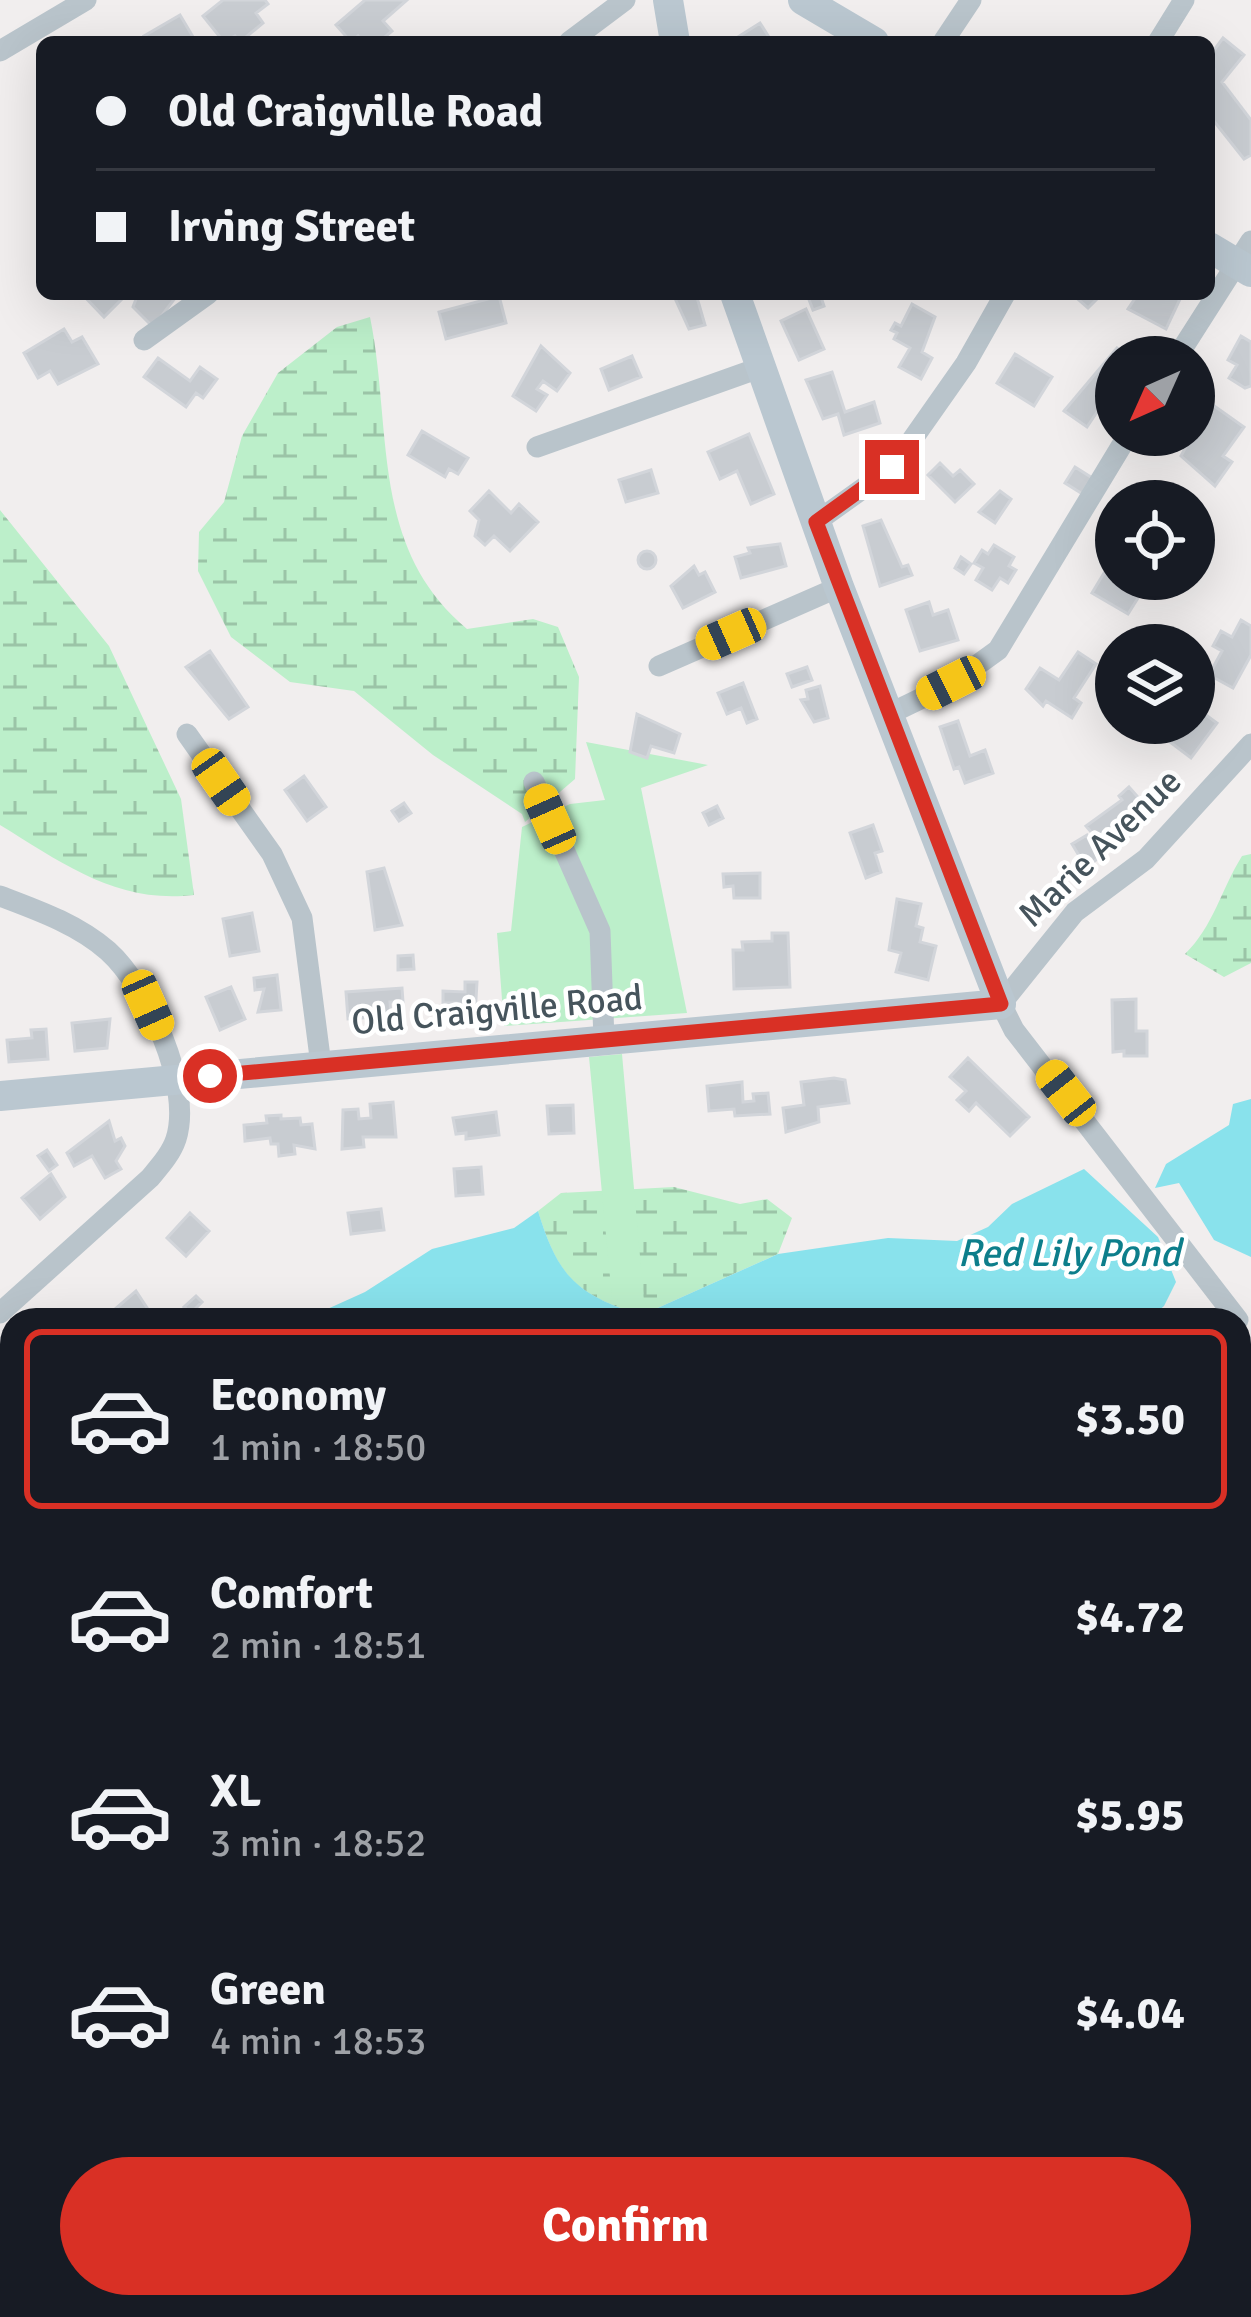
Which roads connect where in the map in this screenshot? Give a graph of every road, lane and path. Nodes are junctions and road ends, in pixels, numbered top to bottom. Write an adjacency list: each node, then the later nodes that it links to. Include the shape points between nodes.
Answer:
1 (86, 0): 12 (street)
2 (625, 0): 7 (street)
3 (668, 0): 8 (street)
4 (803, 0): 9 (street)
5 (971, 0): 10 (street)
6 (1184, 0): 11 (street)
7 (577, 36)
8 (674, 36)
9 (864, 36)
10 (948, 36)
11 (1162, 36)
12 (0, 51)
13 (1237, 256): 14 (street)
14 (1215, 293)
15 (200, 300): 20 (street)
16 (737, 300): 21 (street)
17 (1003, 300): 24 (street, via 892,467)
18 (1211, 300): 19 (street)
19 (1189, 336)
20 (144, 340)
21 (759, 368): 22 (street); 24 (street)
22 (537, 447)
23 (1116, 456): 27 (street, via 998,650)
24 (816, 522): 25 (street)
25 (839, 586): 26 (street); 27 (street)
26 (659, 667)
27 (887, 715): 32 (street)
28 (187, 734): 34 (street, via 272,854 302,919)
29 (1251, 744): 32 (street, Marie Avenue, via 1146,859 1062,926)
30 (534, 782): 33 (street, via 600,931)
31 (0, 896): 35 (street, via 61,920 107,951 148,1005)
32 (1001, 1004): 33 (street, Old Craigville Road); 37 (street)
33 (604, 1040): 34 (street, Old Craigville Road)
34 (321, 1065): 35 (street, Old Craigville Road)
35 (173, 1079): 36 (street, Old Craigville Road); 38 (street, via 178,1129 166,1159)
36 (0, 1096)
37 (1219, 1291): 39 (street); 40 (street)
38 (5, 1308)
39 (1217, 1308)
40 (1230, 1308)

